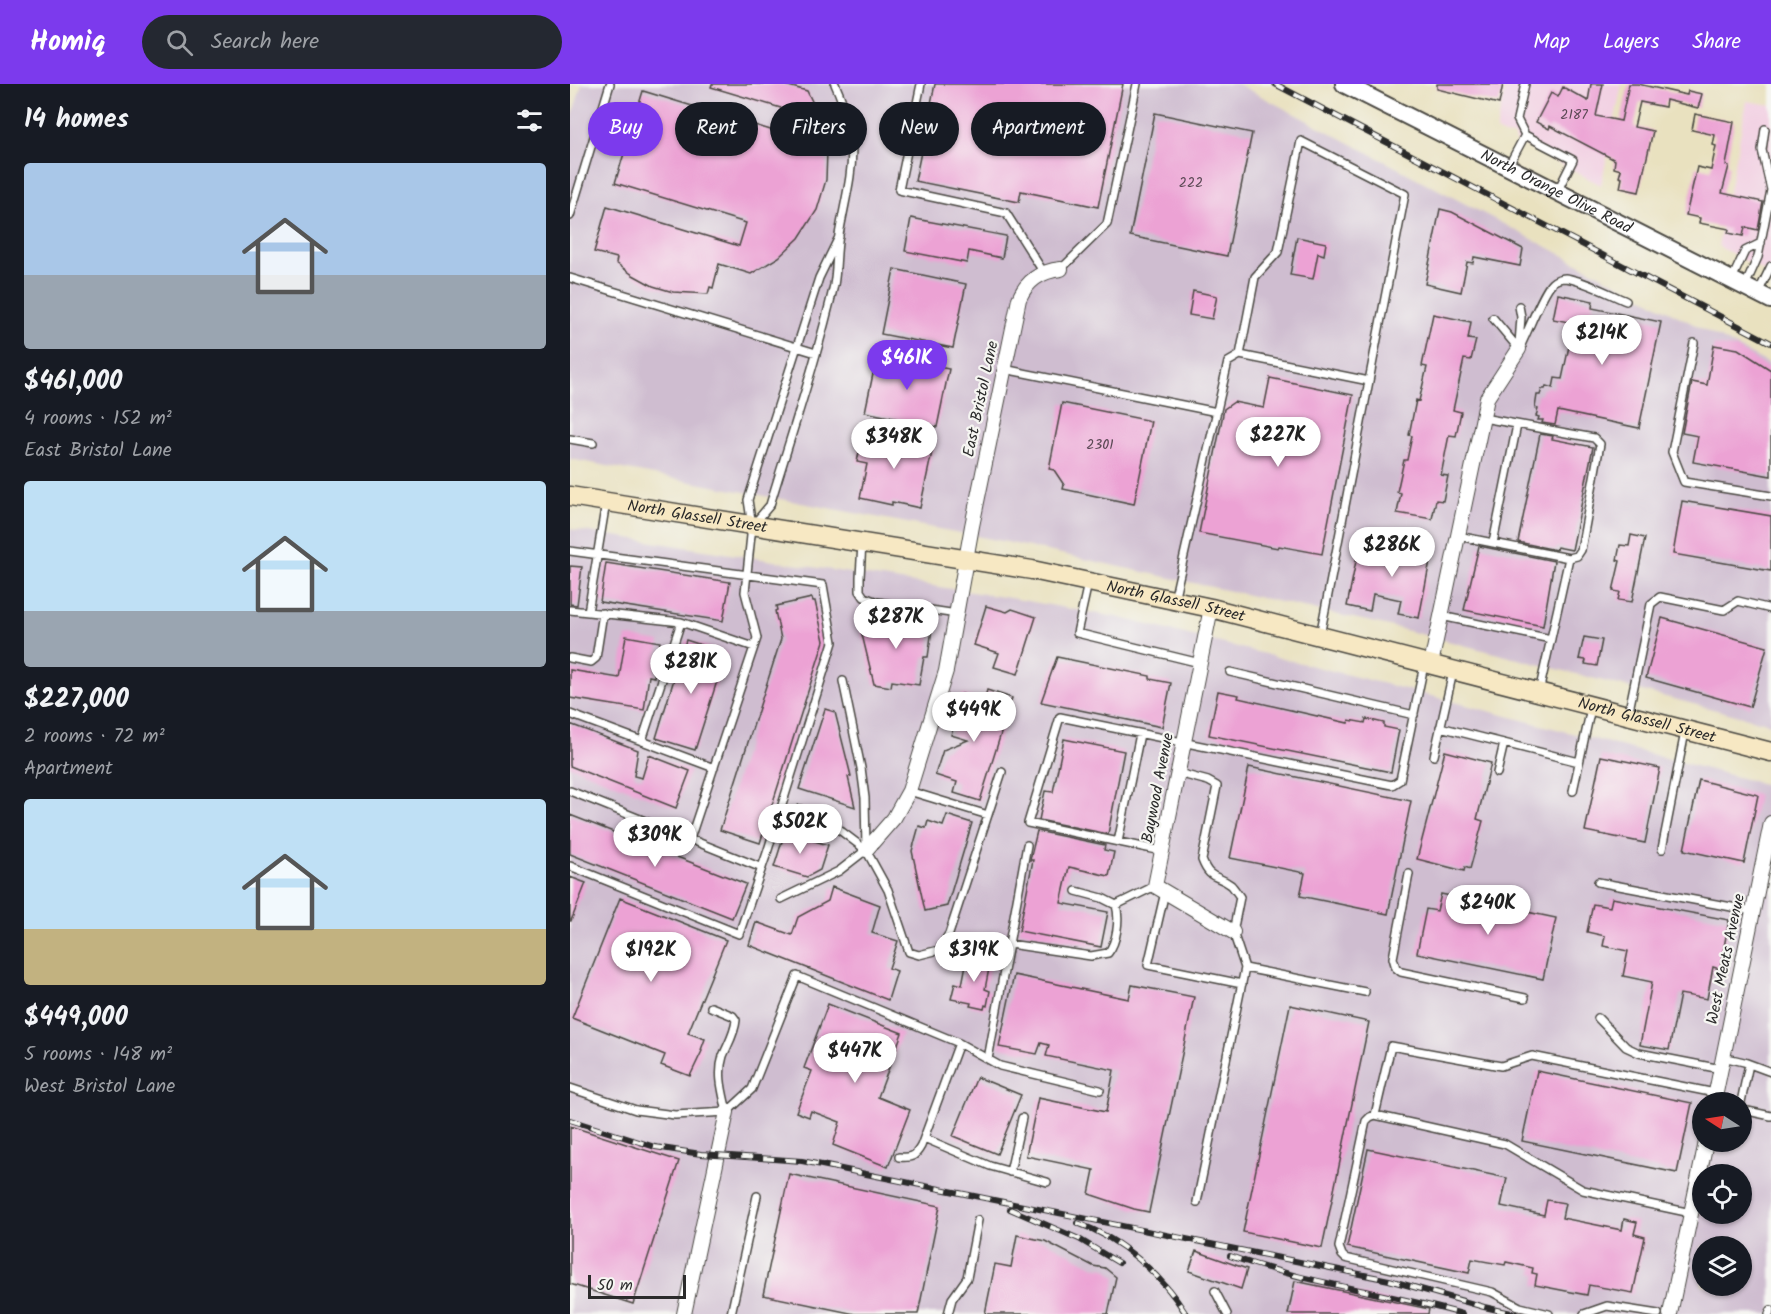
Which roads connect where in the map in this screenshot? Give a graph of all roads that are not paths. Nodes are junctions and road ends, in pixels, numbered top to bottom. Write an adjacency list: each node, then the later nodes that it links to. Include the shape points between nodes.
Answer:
1 (610, 84): 12 (lane)
2 (835, 84): 13 (lane, via 849,120 853,158)
3 (921, 84): 17 (lane, via 899,190 1006,213)
4 (1137, 84): 16 (lane, via 1107,224)
5 (1344, 84): 7 (street, North Orange Olive Road)
6 (1525, 84): 9 (lane, via 1517,119)
7 (1367, 90): 10 (street, North Orange Olive Road)
8 (1765, 129): 14 (lane, via 1762,150 1771,190)
9 (1524, 135): 10 (lane); 11 (lane, via 1573,160)
10 (1508, 167): 11 (street, North Orange Olive Road)
11 (1557, 192): 19 (street, North Orange Olive Road)
12 (570, 216)
13 (839, 237): 24 (lane, via 819,278); 26 (lane, via 834,284)
14 (1761, 243): 19 (lane); 19 (lane, via 1745,251)
15 (1771, 266): 19 (lane)
16 (1061, 269): 17 (street, East Bristol Lane)
17 (1044, 273): 28 (street, East Bristol Lane, via 1029,283 1019,298)
18 (570, 278): 24 (lane)
19 (1751, 290)
20 (1626, 301): 25 (lane, via 1575,281 1556,280 1546,292)
21 (1520, 306): 25 (lane)
22 (1493, 318): 25 (lane)
23 (1694, 343): 36 (lane, via 1672,452 1684,482)
24 (797, 347): 26 (lane); 38 (lane, via 748,500)
25 (1519, 349): 31 (street, via 1487,398)
26 (816, 353): 38 (lane, via 770,505)
27 (1240, 355): 29 (lane); 29 (lane, via 1256,278 1278,252 1301,141 1405,194); 30 (lane, via 1228,362)
28 (1004, 369): 30 (lane); 45 (street, East Bristol Lane)
29 (1369, 381): 57 (lane)
30 (1217, 412): 48 (lane)
31 (1483, 418): 32 (lane); 39 (street)
32 (1517, 425): 41 (lane); 44 (lane, via 1599,442 1581,550)
33 (570, 439): 34 (lane)
34 (593, 442)
35 (570, 496): 37 (main road, North Glassell Street)
36 (1771, 496)
37 (606, 502): 38 (main road, North Glassell Street); 43 (lane)
38 (753, 525): 40 (main road, North Glassell Street); 46 (lane)
39 (1458, 536): 41 (lane); 55 (street)
40 (862, 543): 45 (main road, North Glassell Street); 54 (lane, via 860,591 864,597)
41 (1493, 543): 44 (lane)
42 (570, 550): 43 (lane)
43 (597, 555): 46 (lane); 52 (lane)
44 (1569, 558): 58 (lane)
45 (965, 560): 47 (main road, North Glassell Street); 54 (street, East Bristol Lane)
46 (747, 576): 59 (lane, via 745,592 757,638); 97 (lane, via 823,585 833,642)
47 (1089, 582): 48 (main road, North Glassell Street); 61 (lane, via 1077,633)
48 (1174, 600): 49 (main road, North Glassell Street)
49 (1211, 608): 57 (main road, North Glassell Street); 61 (street, Baywood Avenue)
50 (1771, 609): 70 (lane, via 1738,601 1724,610 1660,597 1652,604)
51 (570, 610): 52 (lane)
52 (588, 612): 53 (lane)
53 (603, 613): 56 (lane); 60 (lane, via 596,658 591,662)
54 (957, 614): 84 (street, East Bristol Lane, via 946,671)
55 (1441, 616): 58 (lane); 62 (street)
56 (681, 622): 59 (lane); 74 (lane)
57 (1320, 636): 62 (main road, North Glassell Street)
58 (1551, 639): 66 (lane)
59 (754, 646): 80 (lane)
60 (570, 658)
61 (1200, 663): 75 (street, Baywood Avenue)
62 (1428, 663): 63 (main road, North Glassell Street); 69 (lane)
63 (1454, 670): 66 (main road, North Glassell Street); 71 (lane)
64 (1230, 672): 69 (lane)
65 (843, 681): 94 (lane, via 864,788)
66 (1539, 692): 67 (main road, North Glassell Street)
67 (1591, 705): 70 (main road, North Glassell Street); 79 (lane)
68 (570, 714): 74 (lane)
69 (1414, 715): 75 (lane, via 1400,780 1392,785)
70 (1628, 715): 72 (main road, North Glassell Street)
71 (1440, 727): 76 (lane); 78 (lane)
72 (1685, 729): 77 (main road, North Glassell Street); 93 (lane)
73 (1140, 734): 75 (lane); 91 (lane); 91 (lane, via 1060,717 1028,824)
74 (642, 741): 80 (lane)
75 (1184, 743): 82 (street, Baywood Avenue)
76 (1504, 743): 79 (lane); 83 (lane)
77 (1771, 752)
78 (1434, 756)
79 (1579, 762): 86 (lane)
80 (714, 768): 90 (lane)
81 (1002, 772): 88 (lane)
82 (1178, 773): 95 (street, Baywood Avenue); 105 (lane, via 1217,786 1202,860 1206,871 1230,884 1240,897)
83 (1497, 773)
84 (909, 790): 88 (lane); 94 (street, East Bristol Lane, via 894,818)
85 (570, 791): 90 (lane)
86 (1573, 791)
87 (800, 809): 94 (lane, via 833,825)
88 (988, 815): 94 (lane, via 949,934 939,950 919,956 909,952 888,890)
89 (1771, 823): 104 (street, West Meats Avenue)
90 (690, 839): 97 (lane)
91 (1118, 842): 95 (lane)
92 (1027, 845): 106 (lane)
93 (1662, 849)
94 (866, 850): 102 (lane, via 839,871)
95 (1162, 850): 100 (street, Baywood Avenue)
96 (570, 866): 97 (lane, via 739,934)
97 (762, 868)
98 (1409, 874): 110 (lane, via 1393,958 1396,968)
99 (1598, 882): 104 (lane)
100 (1160, 889): 103 (lane); 105 (street); 108 (lane, via 1148,964)
101 (1076, 891): 103 (lane)
102 (781, 899)
103 (1116, 905): 106 (lane, via 1118,924 1108,953 1091,956)
104 (1753, 911): 115 (street, West Meats Avenue)
105 (1233, 932): 107 (lane)
106 (1009, 944): 114 (lane)
107 (1245, 968): 108 (lane); 109 (lane)
108 (1242, 984): 134 (lane)
109 (1365, 992)
110 (1525, 998)
111 (711, 1007): 123 (lane, via 736,1020 720,1076)
112 (1598, 1018): 115 (lane, via 1626,1047 1639,1053)
113 (959, 1042): 114 (lane); 123 (lane, via 797,976 752,1089); 128 (lane)
114 (988, 1059): 119 (lane, via 1000,1066)
115 (1722, 1063): 116 (lane); 120 (street, West Meats Avenue)
116 (1749, 1064): 117 (lane); 121 (lane)
117 (1771, 1072)
118 (570, 1088): 123 (lane, via 636,1110 675,1115)
119 (1101, 1090)
120 (1715, 1092)
121 (1743, 1092)
122 (1692, 1093): 125 (lane, via 1532,1056 1501,1066 1391,1046)
123 (727, 1112): 139 (street)
124 (1752, 1112): 126 (lane)
125 (1375, 1115): 135 (lane, via 1505,1144 1583,1190); 143 (lane, via 1366,1121 1339,1246 1342,1255 1492,1292 1520,1308)
126 (1771, 1116)
127 (1022, 1118): 131 (lane)
128 (924, 1138): 130 (lane, via 916,1154); 131 (lane)
129 (1704, 1152): 135 (street)
130 (899, 1157)
131 (1010, 1172): 132 (lane)
132 (1047, 1182)
133 (757, 1196): 140 (lane)
134 (1197, 1202)
135 (1691, 1213): 138 (street)
136 (978, 1220): 141 (lane, via 967,1278 951,1299)
137 (1215, 1290): 142 (lane)
138 (1667, 1312): 144 (lane, via 1607,1306)
139 (688, 1313)
140 (731, 1314)
141 (948, 1314)
142 (1227, 1314)
143 (1549, 1314)
144 (1584, 1314)

